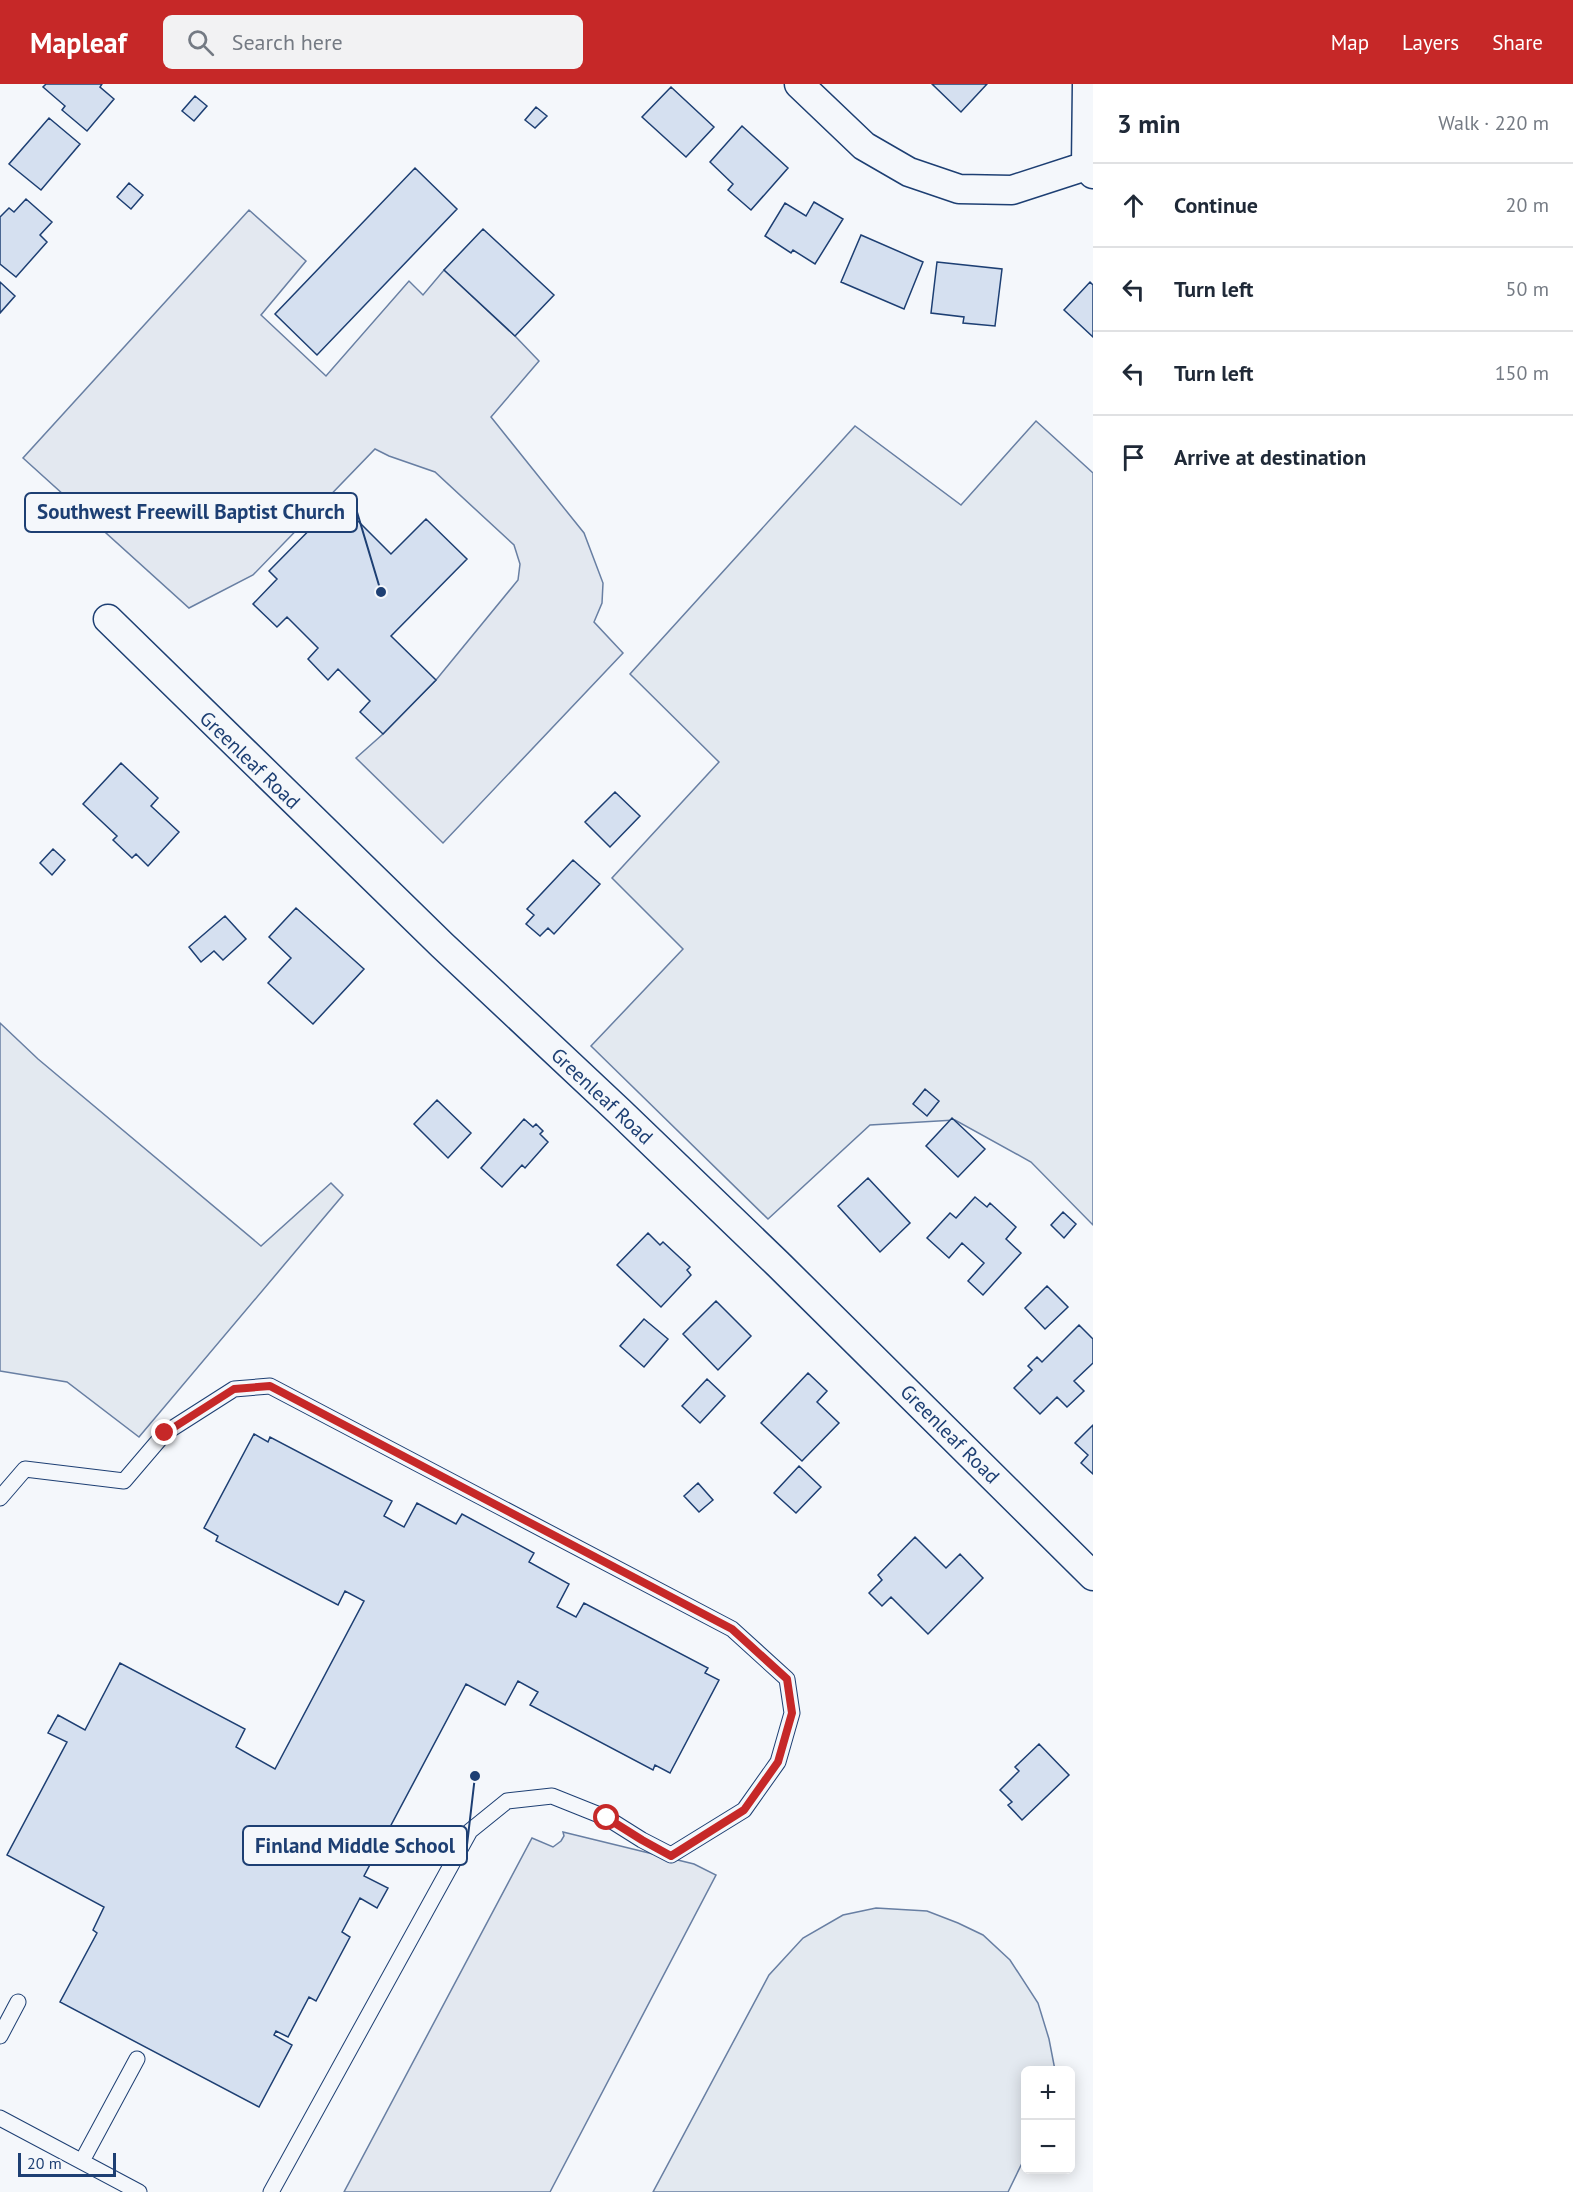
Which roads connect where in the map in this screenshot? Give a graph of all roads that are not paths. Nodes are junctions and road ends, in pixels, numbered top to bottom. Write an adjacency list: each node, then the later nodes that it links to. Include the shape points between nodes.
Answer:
1 (799, 84): 3 (street, via 864,146 909,172 959,189 1012,190)
2 (1087, 84): 3 (street)
3 (1090, 170)
4 (108, 619): 6 (street, Greenleaf Road, via 442,945 778,1264)
5 (0, 1498): 13 (lane, via 25,1469 124,1481 165,1433 234,1389 270,1386 732,1629 787,1679 792,1713 778,1762 744,1810 671,1856 607,1818 552,1796 507,1801 470,1831)
6 (1093, 1576)
7 (18, 2002): 8 (lane)
8 (0, 2036)
9 (137, 2059): 11 (lane)
10 (0, 2118): 11 (lane)
11 (82, 2162): 12 (lane)
12 (139, 2192)
13 (271, 2192)

